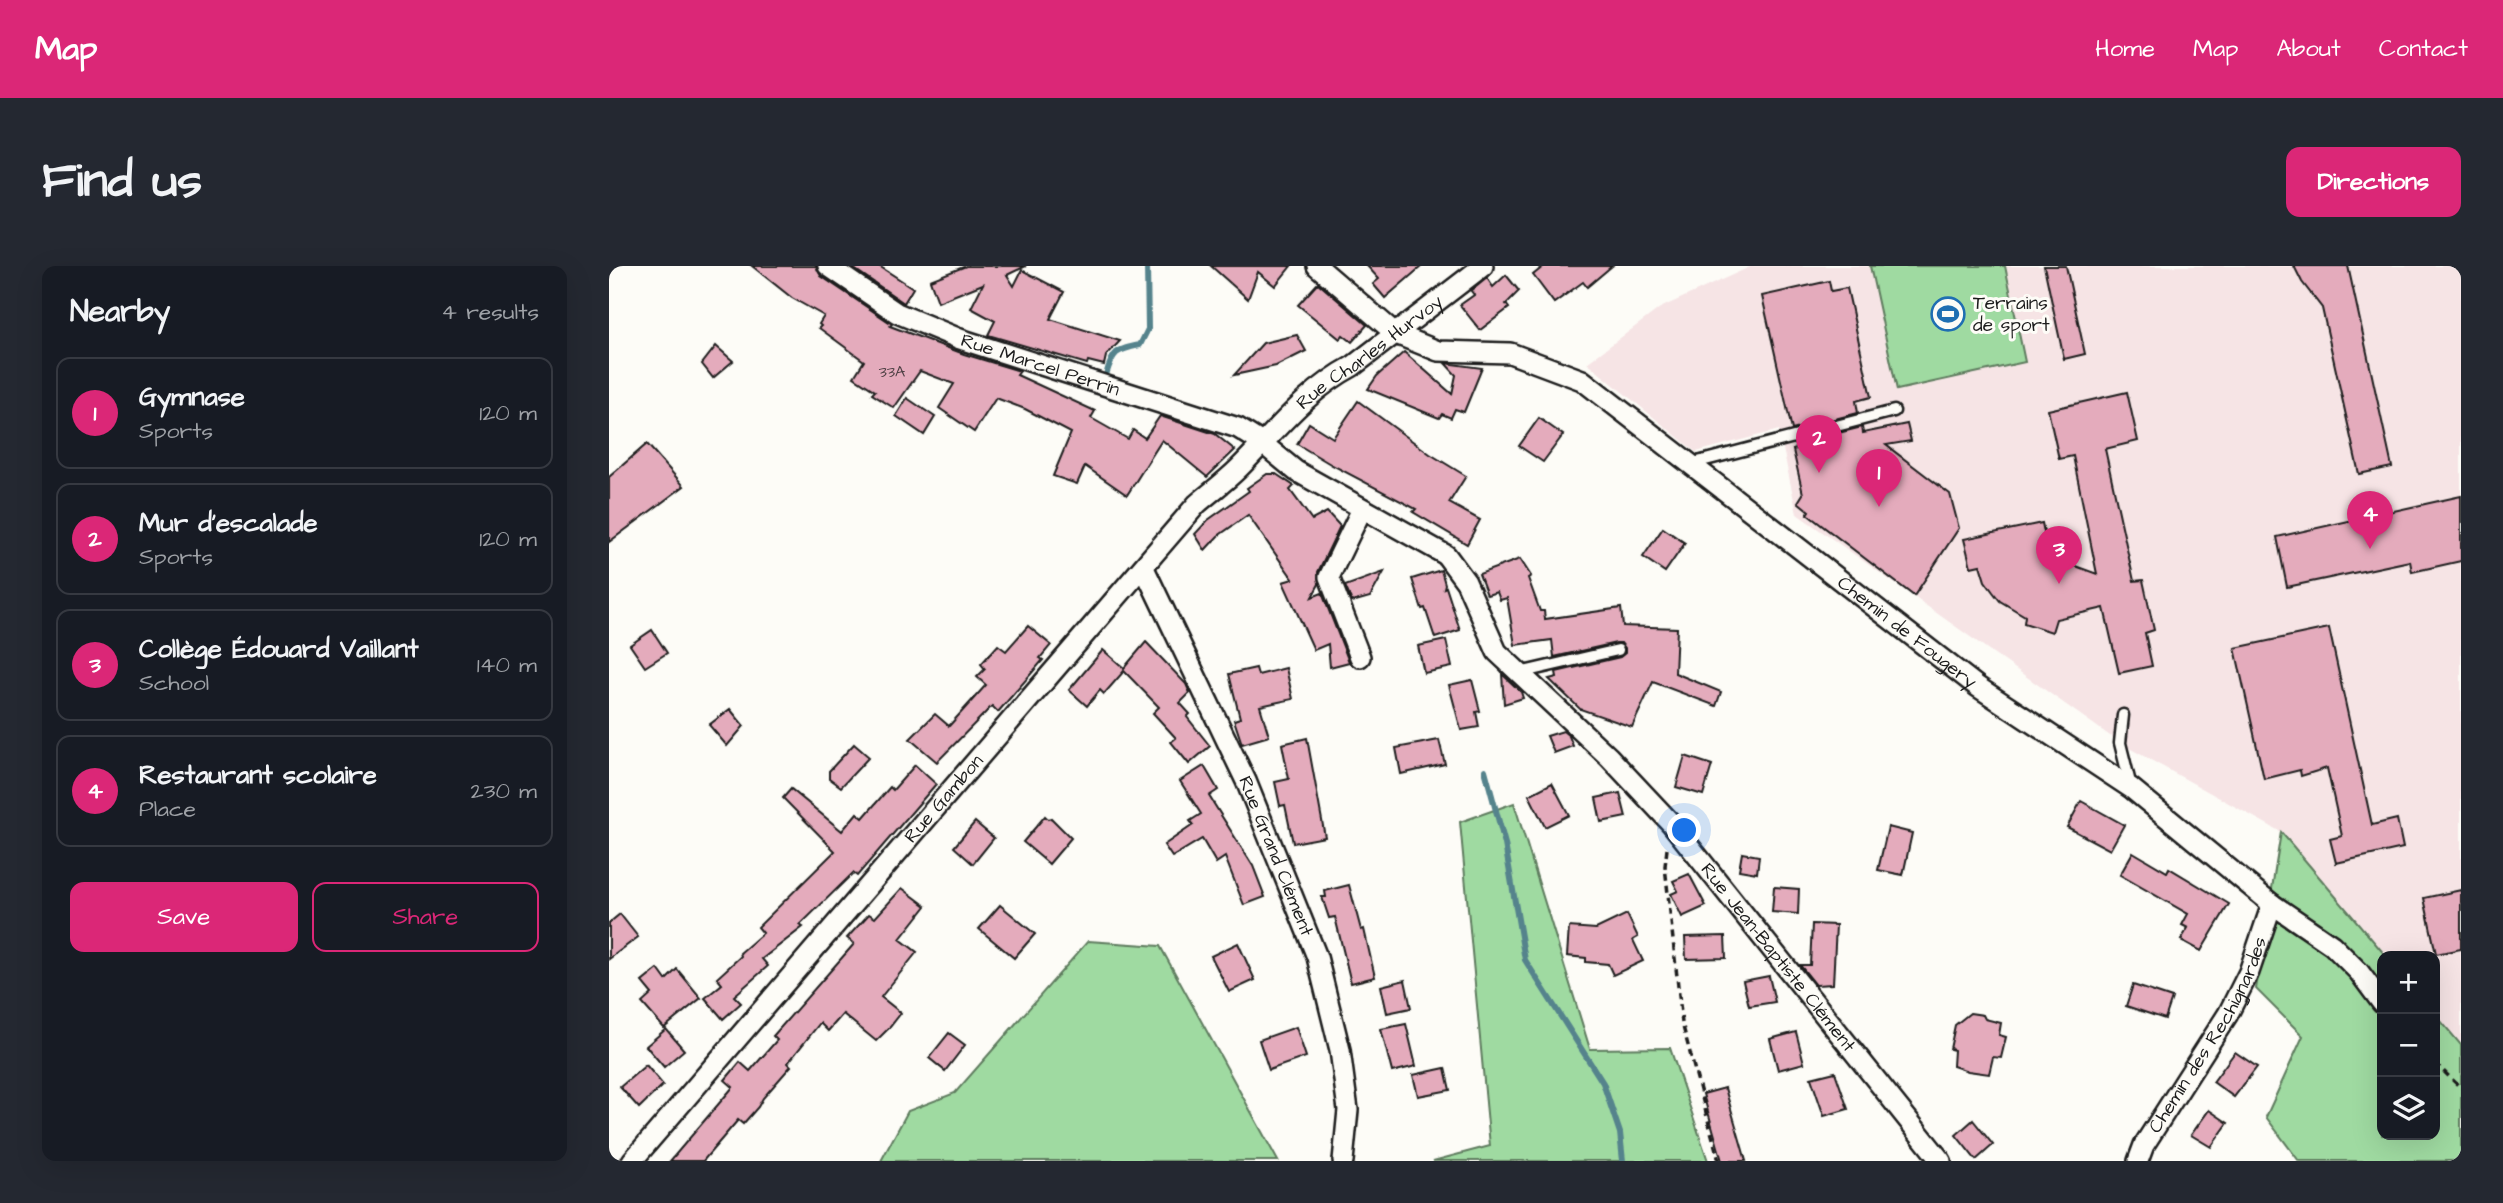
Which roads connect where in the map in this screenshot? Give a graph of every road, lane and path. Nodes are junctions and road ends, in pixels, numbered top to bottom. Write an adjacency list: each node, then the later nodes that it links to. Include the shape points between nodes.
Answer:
1 (828, 266): 6 (street, Rue Marcel Perrin, via 897,313 960,339 1238,428)
2 (1318, 266): 4 (street, Chemin de Fougery)
3 (1483, 266): 4 (street, Rue Charles Hurvoy)
4 (1396, 334): 6 (street, Rue Charles Hurvoy, via 1333,377); 7 (street, Chemin de Fougery, via 1439,351 1510,353 1582,380)
5 (1894, 411): 7 (lane)
6 (1262, 443): 8 (street, Rue Jean-Baptiste Clément, via 1296,471); 9 (street, Rue Gambon, via 1197,504)
7 (1690, 464): 14 (street, Chemin de Fougery, via 1979,687)
8 (1362, 509): 11 (street, via 1329,577); 12 (street, Rue Jean-Baptiste Clément, via 1445,555 1466,582 1497,652)
9 (1144, 568): 20 (street, Rue Gambon); 21 (street, Rue Grand Clément, via 1246,781 1317,957 1342,1062 1348,1110)
10 (1618, 650): 12 (lane)
11 (1360, 657)
12 (1518, 673): 15 (street, Rue Jean-Baptiste Clément, via 1609,757)
13 (2123, 715): 14 (lane, via 2120,743)
14 (2131, 788): 16 (street, Chemin de Fougery)
15 (1671, 823): 22 (path, via 1665,866 1682,1023); 23 (street, Rue Jean-Baptiste Clément)
16 (2272, 904): 17 (street, Chemin de Fougery, via 2332,945); 24 (street, Chemin des Rechignardes, via 2249,972 2228,1014)
17 (2377, 997)
18 (2440, 1067): 19 (path)
19 (2461, 1088)
20 (632, 1161)
21 (1343, 1161)
22 (1719, 1161)
23 (1941, 1161)
24 (2138, 1161)

